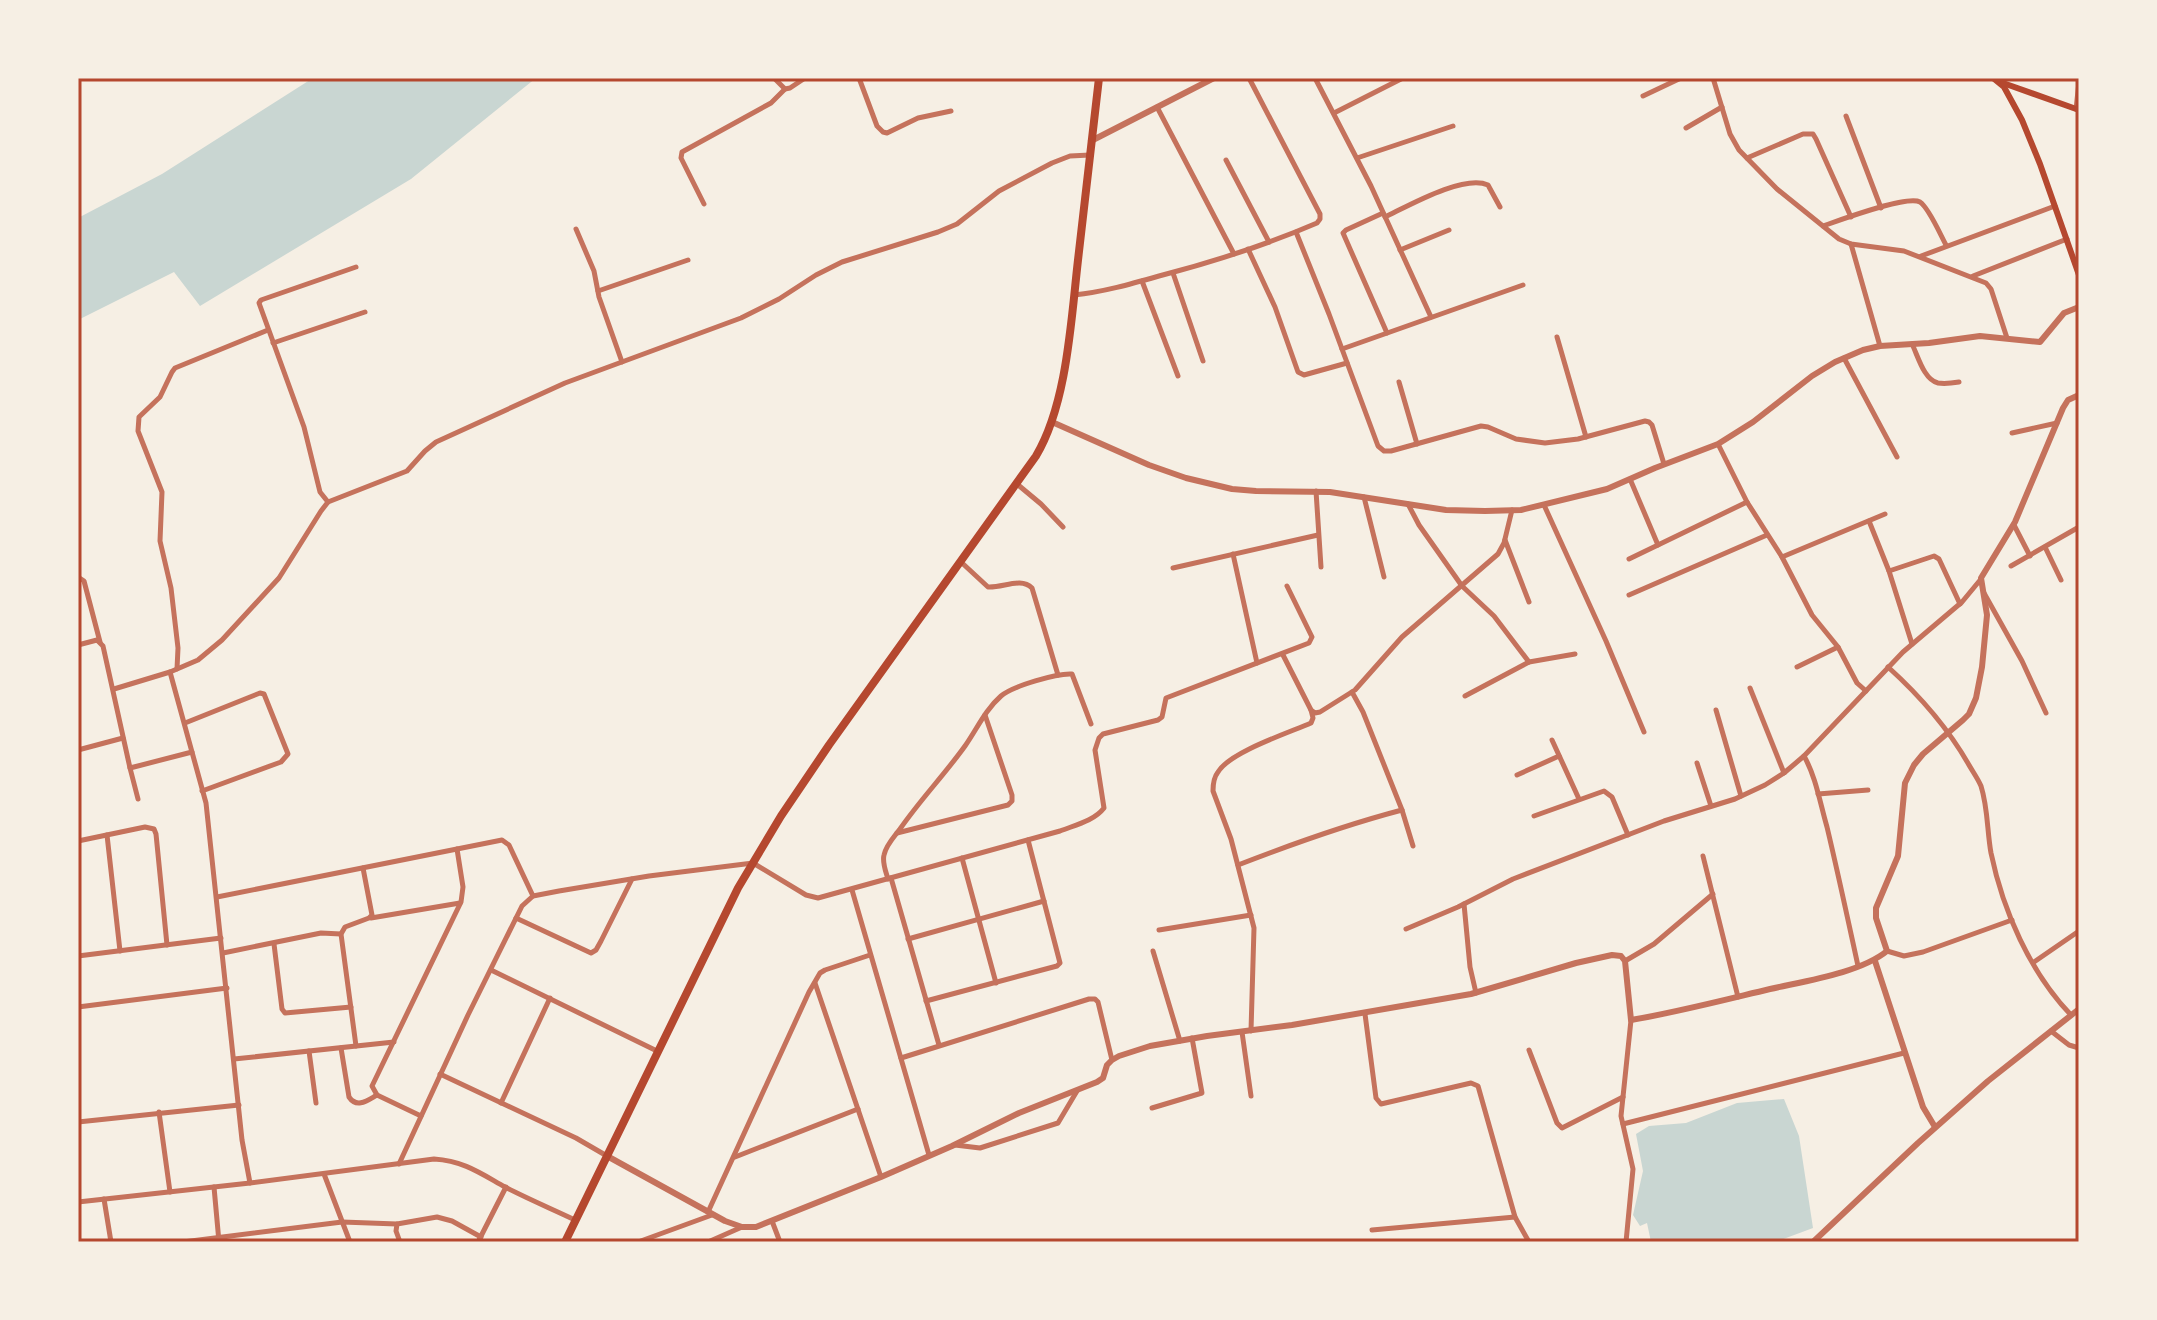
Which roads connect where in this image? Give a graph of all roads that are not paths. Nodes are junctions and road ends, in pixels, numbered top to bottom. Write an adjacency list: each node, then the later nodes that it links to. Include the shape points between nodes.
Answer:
1 (774, 78): 13 (street)
2 (805, 78): 13 (street)
3 (859, 78): 18 (street, via 883,132)
4 (1099, 78): 23 (highway)
5 (1214, 78): 15 (street)
6 (1249, 78): 37 (street, via 1320,214 1317,223)
7 (1315, 78): 19 (street)
8 (1403, 78): 19 (street)
9 (1681, 78): 14 (street)
10 (1713, 78): 16 (street)
11 (1994, 79): 17 (main road); 29 (main road, via 2022,120)
12 (2079, 82): 17 (street)
13 (785, 89): 28 (street, via 771,103 682,152)
14 (1643, 96)
15 (1157, 107): 23 (street); 44 (street)
16 (1722, 107): 22 (street); 26 (street, via 1733,141)
17 (2078, 110)
18 (951, 111)
19 (1334, 113): 25 (street)
20 (1846, 116): 31 (street)
21 (1453, 126): 25 (street)
22 (1686, 128)
23 (1091, 141): 24 (highway)
24 (1090, 155): 54 (highway); 68 (street, via 1070,156 1039,170 999,191 957,224 842,262 741,318)
25 (1357, 158): 32 (street)
26 (1747, 158): 33 (street, via 1813,134); 34 (street)
27 (1226, 160): 39 (street)
28 (704, 204)
29 (2055, 206): 38 (main road); 41 (street)
30 (1500, 207): 32 (street, via 1488,185 1479,182 1440,190)
31 (1881, 208): 33 (street); 41 (street, via 1917,200)
32 (1384, 215): 43 (street); 59 (street, via 1343,233)
33 (1851, 217): 34 (street)
34 (1823, 226): 40 (street)
35 (576, 229): 53 (street)
36 (1449, 230): 43 (street)
37 (1296, 232): 39 (street); 65 (street)
38 (2067, 239): 48 (main road); 50 (street)
39 (1269, 242): 42 (street)
40 (1851, 244): 45 (street); 64 (street)
41 (1946, 245): 45 (street)
42 (1248, 249): 44 (street); 69 (street, via 1298,372 1304,375)
43 (1400, 250): 57 (street)
44 (1234, 254): 49 (street)
45 (1919, 256): 50 (street)
46 (688, 260): 53 (street)
47 (356, 267): 58 (street, via 261,300)
48 (2078, 270)
49 (1173, 273): 51 (street); 67 (street)
50 (1972, 277): 61 (street, via 1991,289)
51 (1142, 281): 54 (street); 70 (street)
52 (1523, 285): 57 (street)
53 (598, 291): 68 (street)
54 (1074, 295): 74 (highway)
55 (2079, 307): 61 (street, via 2064,313 2040,342)
56 (365, 312): 62 (street)
57 (1431, 317): 59 (street)
58 (268, 330): 62 (street); 130 (street, via 175,368 160,397 139,417 138,431 162,492 160,541 178,648)
59 (1387, 333): 65 (street)
60 (1557, 337): 77 (street)
61 (2007, 338): 63 (street)
62 (273, 343): 86 (street, via 304,427 320,492)
63 (1912, 344): 64 (street); 72 (street, via 1933,381)
64 (1880, 346): 66 (street)
65 (1342, 349): 69 (street)
66 (1844, 358): 79 (street); 80 (street)
67 (1203, 361)
68 (622, 362): 86 (street, via 436,442 407,471)
69 (1347, 363): 78 (street, via 1378,446 1391,451)
70 (1178, 376)
71 (1399, 382): 78 (street)
72 (1959, 382)
73 (2079, 395): 75 (street, via 2068,400)
74 (1052, 422): 83 (highway); 84 (street, via 1186,478 1232,489)
75 (2057, 423): 76 (street); 93 (street)
76 (2012, 433)
77 (1586, 437): 78 (street, via 1545,443 1481,426); 81 (street, via 1649,422)
78 (1417, 444)
79 (1718, 444): 81 (street); 87 (street)
80 (1897, 457)
81 (1664, 464): 82 (street)
82 (1630, 479): 89 (street); 99 (street)
83 (1016, 483): 94 (street); 105 (highway)
84 (1316, 491): 85 (street); 96 (street)
85 (1364, 497): 88 (street); 112 (street)
86 (328, 502): 130 (street, via 279,578 222,640 198,660)
87 (1747, 502): 97 (street); 99 (street)
88 (1408, 504): 90 (street); 115 (street)
89 (1544, 505): 90 (street); 143 (street)
90 (1512, 510): 98 (street)
91 (1885, 514): 92 (street)
92 (1869, 521): 103 (street); 109 (street)
93 (2013, 524): 102 (street); 110 (street)
94 (1063, 527)
95 (2079, 527): 100 (street)
96 (1318, 535): 101 (street); 107 (street)
97 (1767, 535): 103 (street); 117 (street)
98 (1505, 540): 115 (street, via 1498,554); 118 (street)
99 (1658, 545): 104 (street)
100 (2045, 547): 102 (street); 113 (street)
101 (1233, 554): 108 (street); 127 (street)
102 (2030, 556): 106 (street)
103 (1782, 557): 123 (street, via 1812,615)
104 (1629, 559)
105 (961, 562): 131 (street, via 988,587 1022,582 1032,588); 173 (highway, via 829,745)
106 (2011, 566)
107 (1321, 567)
108 (1173, 568)
109 (1889, 571): 119 (street, via 1934,556); 121 (street)
110 (1983, 575): 116 (street); 119 (street)
111 (78, 577): 120 (street, via 84,581)
112 (1384, 577)
113 (2061, 580)
114 (1287, 586): 125 (street, via 1312,637)
115 (1462, 586): 126 (street, via 1494,616); 135 (street, via 1402,637)
116 (1984, 591): 139 (street); 144 (street, via 1987,615 1976,698 1969,714)
117 (1629, 595)
118 (1529, 602)
119 (1960, 604): 121 (street)
120 (100, 642): 122 (street); 133 (street)
121 (1912, 644): 129 (street)
122 (78, 645)
123 (1838, 647): 128 (street); 134 (street)
124 (1575, 654): 126 (street)
125 (1283, 655): 127 (street); 137 (street)
126 (1529, 662): 136 (street)
127 (1257, 663): 167 (street, via 1166,698 1158,720 1103,734 1095,750 1102,812)
128 (1797, 667)
129 (1888, 667): 134 (street); 144 (street)
130 (174, 670): 133 (street); 141 (street)
131 (1058, 675): 140 (street, via 1009,690); 142 (street, via 1073,676)
132 (1750, 688): 153 (street)
133 (114, 689): 145 (street)
134 (1866, 691): 150 (street)
135 (1352, 692): 137 (street, via 1320,712); 162 (street)
136 (1465, 696)
137 (1311, 710): 174 (street, via 1311,723 1236,756 1217,773 1213,791)
138 (1716, 710): 158 (street)
139 (2046, 713)
140 (985, 714): 164 (street); 164 (street, via 1012,801)
141 (185, 723): 148 (street); 156 (street, via 264,694 288,754 281,762)
142 (1091, 724)
143 (1644, 732)
144 (1948, 733): 189 (street, via 1981,785 1999,887); 200 (street, via 1923,754 1905,783 1898,856 1876,908)
145 (123, 738): 147 (street); 152 (street)
146 (1552, 740): 149 (street)
147 (78, 750)
148 (192, 752): 152 (street); 156 (street)
149 (1559, 756): 154 (street); 160 (street)
150 (1804, 756): 153 (street); 157 (street)
151 (1697, 763): 161 (street)
152 (130, 768): 159 (street)
153 (1784, 773): 158 (street)
154 (1517, 775)
155 (1868, 790): 157 (street)
156 (202, 791): 181 (street)
157 (1818, 794): 207 (street)
158 (1741, 796): 161 (street)
159 (138, 799)
160 (1579, 799): 163 (street); 166 (street, via 1608,793)
161 (1711, 806): 166 (street)
162 (1402, 810): 169 (street); 174 (street)
163 (1534, 816)
164 (896, 833): 177 (street, via 884,853)
165 (107, 835): 168 (street); 197 (street, via 154,829); 198 (street)
166 (1628, 835): 184 (street, via 1513,879)
167 (1028, 840): 172 (street); 182 (street)
168 (78, 841)
169 (1413, 846)
170 (457, 849): 175 (street); 180 (street, via 506,842); 183 (street)
171 (1703, 856): 179 (street)
172 (962, 858): 177 (street); 188 (street)
173 (753, 863): 176 (street); 178 (street, via 806,895 818,898); 234 (highway)
174 (1238, 865): 185 (street)
175 (363, 868): 181 (street); 186 (street)
176 (632, 879): 180 (street); 187 (street, via 591,953)
177 (890, 879): 178 (street); 195 (street)
178 (852, 890): 202 (street)
179 (1713, 894): 204 (street, via 1654,944); 213 (street)
180 (533, 896): 187 (street)
181 (217, 897): 194 (street)
182 (1044, 901): 188 (street); 210 (street, via 1060,963)
183 (461, 902): 186 (street); 227 (street)
184 (1464, 904): 190 (street); 212 (street)
185 (1251, 915): 191 (street); 222 (street)
186 (369, 918): 193 (street, via 345,927)
187 (516, 918): 208 (street)
188 (978, 919): 195 (street); 210 (street)
189 (2012, 920): 200 (street, via 1923,952 1904,956); 206 (street)
190 (1406, 929)
191 (1159, 930)
192 (2079, 931): 206 (street)
193 (341, 934): 196 (street); 217 (street)
194 (221, 938): 197 (street); 201 (street)
195 (908, 939): 215 (street)
196 (274, 944): 201 (street); 217 (street, via 285,1013)
197 (167, 945): 198 (street)
198 (120, 951): 203 (street)
199 (1153, 951): 226 (street)
200 (1887, 951): 205 (street)
201 (223, 953): 211 (street)
202 (870, 955): 209 (street, via 825,970); 236 (street)
203 (78, 956)
204 (1625, 961): 212 (street, via 1612,955); 221 (street)
205 (1875, 961): 207 (street); 235 (street)
206 (2034, 962): 220 (street)
207 (1858, 966): 213 (street)
208 (491, 970): 214 (street); 239 (street)
209 (815, 983): 248 (street); 257 (street)
210 (996, 983): 215 (street)
211 (227, 988): 216 (street); 237 (street)
212 (1476, 993): 219 (street)
213 (1738, 997): 221 (street)
214 (550, 998): 234 (street); 245 (street)
215 (926, 1001): 228 (street)
216 (78, 1007)
217 (351, 1007): 229 (street)
218 (2079, 1009): 220 (street)
219 (1365, 1014): 222 (street); 268 (street, via 1381,1104 1471,1083 1478,1086)
220 (2071, 1015): 223 (street)
221 (1631, 1020): 243 (street)
222 (1251, 1031): 224 (street)
223 (2051, 1031): 231 (street); 253 (street)
224 (1242, 1032): 225 (street); 242 (street)
225 (1192, 1038): 226 (street); 247 (street, via 1202,1093)
226 (1180, 1041): 238 (street)
227 (394, 1042): 229 (street); 241 (street, via 372,1086)
228 (939, 1045): 236 (street); 238 (street, via 1095,999)
229 (356, 1046): 230 (street)
230 (341, 1048): 233 (street); 241 (street, via 351,1101 365,1102)
231 (2079, 1048)
232 (1529, 1050): 243 (street, via 1562,1128)
233 (309, 1051): 237 (street); 244 (street)
234 (658, 1052): 256 (highway)
235 (1904, 1053): 252 (street); 253 (street)
236 (901, 1058): 255 (street)
237 (234, 1059): 246 (street)
238 (1112, 1060): 240 (street, via 1103,1078)
239 (440, 1074): 245 (street); 250 (street)
240 (1078, 1090): 254 (street); 254 (street, via 1058,1123 980,1148)
241 (377, 1095): 250 (street)
242 (1251, 1096)
243 (1623, 1097): 252 (street)
244 (316, 1103)
245 (501, 1103): 256 (street)
246 (239, 1105): 249 (street); 261 (street)
247 (1152, 1108)
248 (858, 1109): 257 (street); 260 (street)
249 (159, 1112): 251 (street); 264 (street)
250 (421, 1116): 258 (street)
251 (78, 1122)
252 (1623, 1124): 288 (street, via 1633,1169)
253 (1935, 1127): 289 (street)
254 (954, 1145): 255 (street)
255 (929, 1155): 260 (street)
256 (607, 1156): 267 (street); 269 (highway)
257 (734, 1157): 267 (street)
258 (399, 1164): 259 (street); 263 (street, via 452,1160)
259 (324, 1174): 261 (street); 271 (street)
260 (881, 1177): 270 (street)
261 (250, 1183): 262 (street)
262 (214, 1187): 264 (street); 277 (street)
263 (506, 1187): 269 (street); 276 (street)
264 (170, 1192): 265 (street)
265 (104, 1199): 266 (street); 278 (street)
266 (78, 1202)
267 (710, 1213): 273 (street); 284 (street)
268 (1515, 1217): 274 (street); 287 (street)
269 (575, 1220): 283 (highway)
270 (772, 1221): 273 (street); 286 (street)
271 (342, 1222): 272 (street); 275 (street); 281 (street)
272 (397, 1224): 276 (street, via 437,1217); 282 (street)
273 (742, 1227): 285 (street)
274 (1372, 1230)
275 (255, 1232): 277 (street); 280 (street)
276 (479, 1239)
277 (219, 1240): 279 (street)
278 (111, 1242)
279 (183, 1242)
280 (257, 1242)
281 (350, 1242)
282 (400, 1242)
283 (565, 1242)
284 (638, 1242)
285 (708, 1242)
286 (780, 1242)
287 (1529, 1242)
288 (1626, 1242)
289 (1813, 1242)

